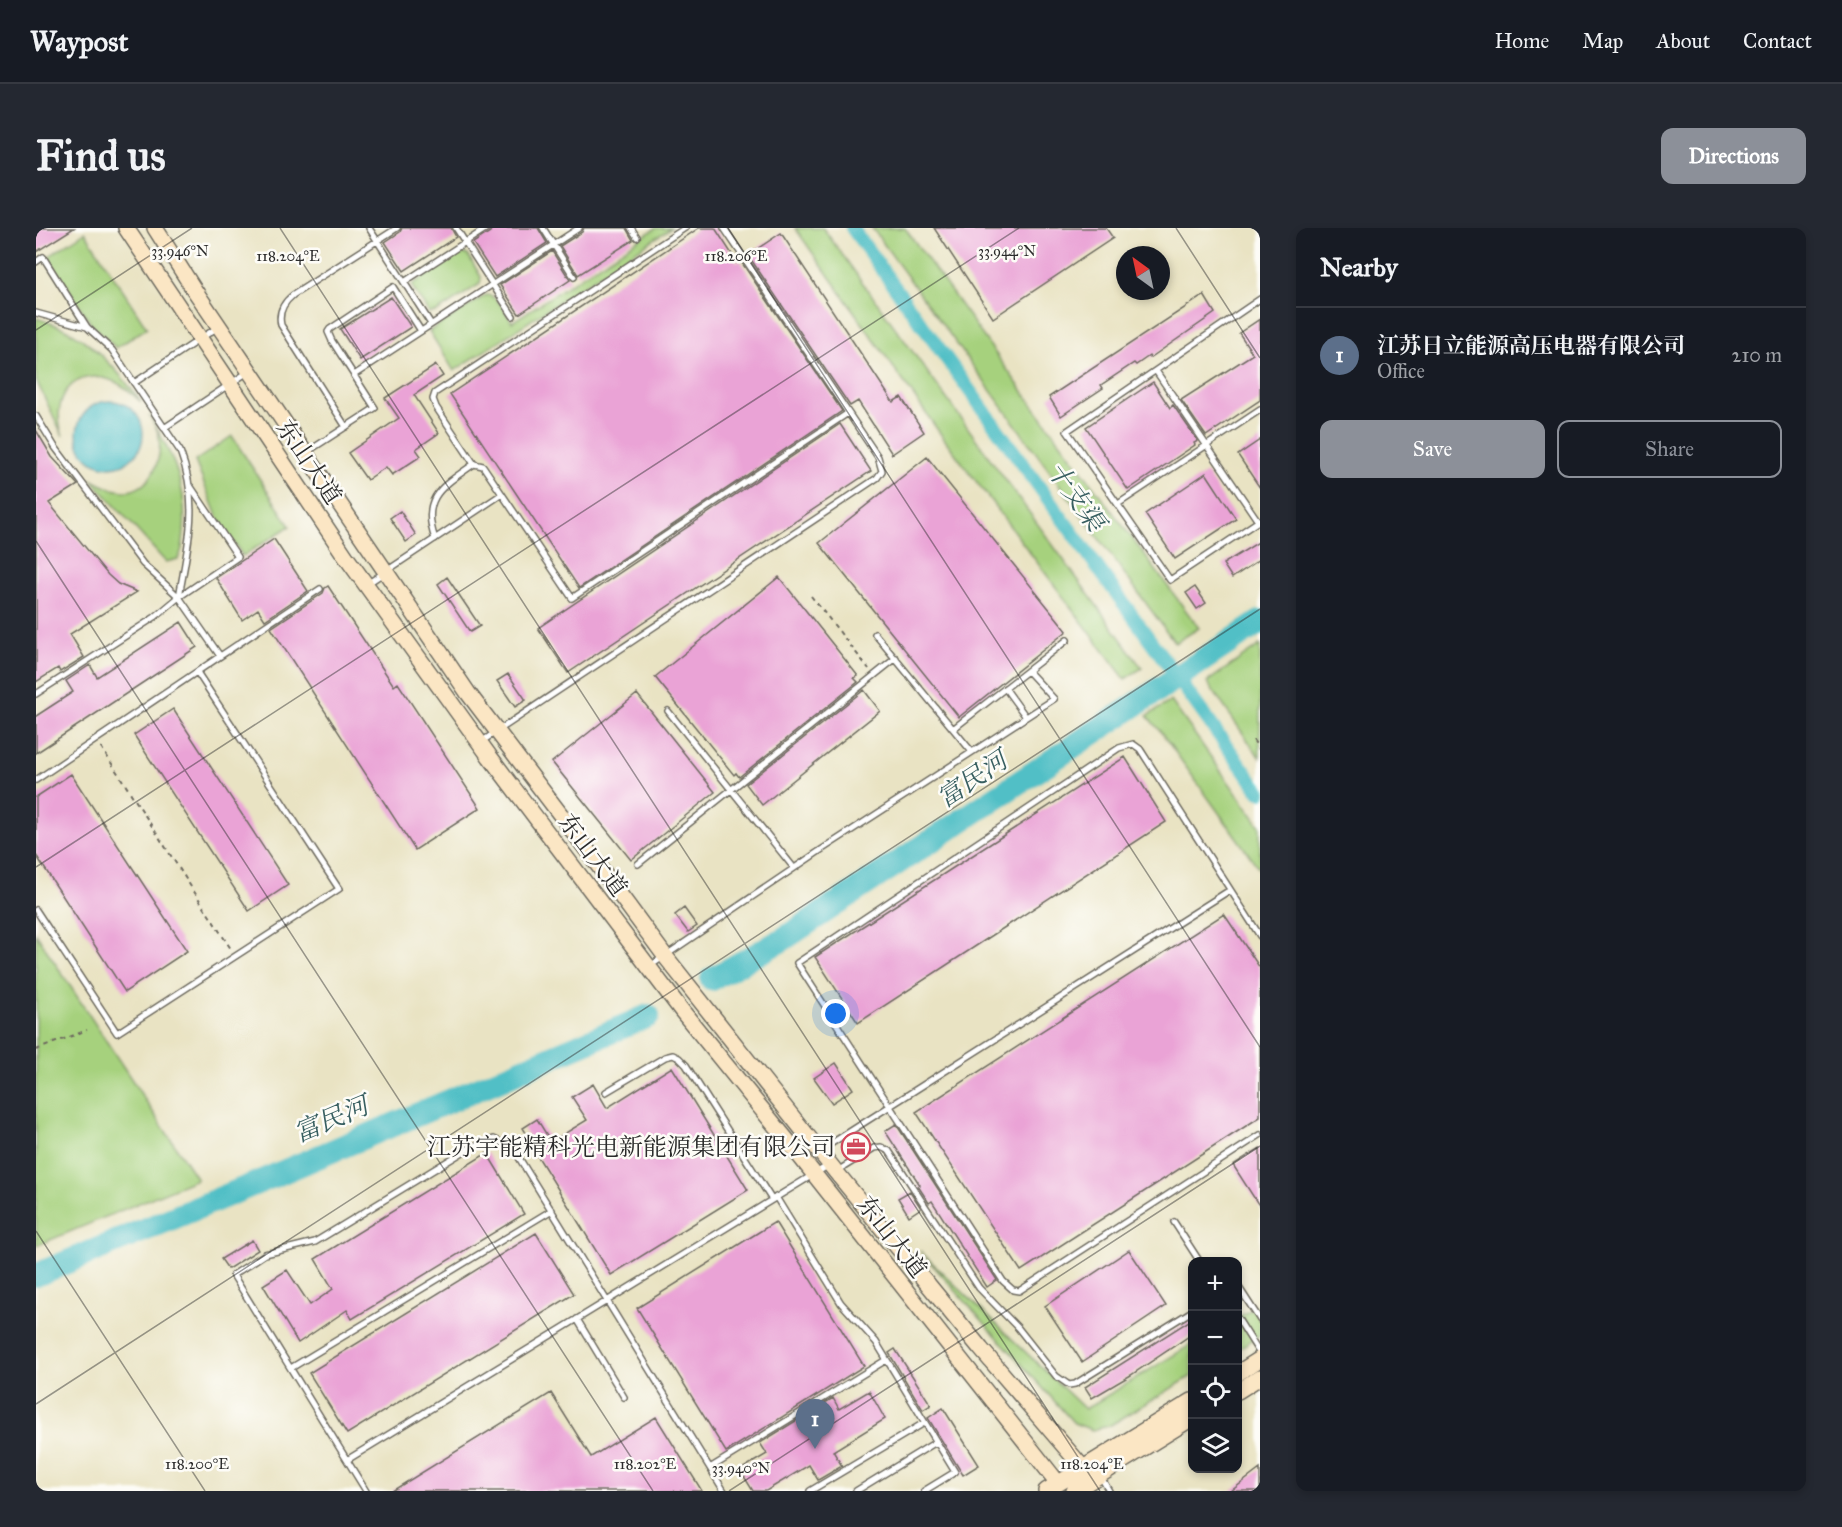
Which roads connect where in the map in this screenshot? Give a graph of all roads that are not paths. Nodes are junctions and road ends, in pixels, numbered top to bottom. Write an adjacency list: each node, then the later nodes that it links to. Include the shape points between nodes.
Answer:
1 (126, 228): 27 (main road, 东山大道)
2 (155, 228): 24 (main road, 东山大道)
3 (369, 228): 13 (lane)
4 (397, 228): 13 (lane)
5 (456, 228): 14 (lane)
6 (487, 228): 14 (lane)
7 (543, 228): 15 (lane)
8 (579, 228): 15 (lane)
9 (631, 228): 12 (lane)
10 (685, 228): 40 (lane, via 435,393 436,407)
11 (724, 228): 34 (lane)
12 (637, 237)
13 (377, 241): 18 (lane); 36 (lane, via 287,300 280,313 281,325)
14 (465, 242): 18 (lane); 19 (lane)
15 (554, 245): 17 (lane); 19 (lane)
16 (36, 262): 25 (lane, via 43,257)
17 (574, 277)
18 (404, 282): 23 (lane)
19 (493, 284): 22 (lane); 23 (lane)
20 (1260, 299): 29 (lane)
21 (36, 313): 25 (lane)
22 (513, 316)
23 (431, 324): 26 (lane)
24 (219, 326): 27 (lane); 28 (main road, 东山大道)
25 (87, 327): 31 (lane, via 112,350)
26 (421, 331): 30 (lane); 30 (lane, via 393,287 334,324 328,332)
27 (200, 339): 31 (lane); 32 (main road, 东山大道)
28 (250, 371): 32 (lane); 39 (main road, 东山大道)
29 (1156, 371): 38 (lane); 43 (lane, via 1067,431)
30 (354, 375): 36 (lane, via 375,408)
31 (134, 383): 37 (lane)
32 (230, 384): 37 (lane); 47 (main road, 东山大道)
33 (1260, 410): 38 (lane)
34 (848, 413): 42 (lane, via 572,598); 61 (lane, via 878,457 882,471 876,478)
35 (36, 416): 49 (lane, via 143,564)
36 (346, 427): 39 (lane)
37 (164, 428): 41 (lane, via 180,451)
38 (1206, 445): 43 (lane); 44 (lane)
39 (306, 453): 46 (main road, 东山大道)
40 (474, 464): 42 (lane, via 483,466); 45 (lane, via 449,481 432,502 429,513)
41 (191, 487): 49 (lane, via 192,525); 49 (lane, via 238,557)
42 (502, 494): 45 (lane)
43 (1118, 504): 44 (lane, via 1170,580)
44 (1259, 520)
45 (435, 539): 46 (lane)
46 (386, 571): 47 (lane); 61 (main road, 东山大道)
47 (366, 585): 62 (main road, 东山大道)
48 (320, 589): 52 (lane)
49 (179, 597): 52 (lane); 57 (lane, via 155,617)
50 (875, 634): 53 (lane)
51 (1067, 640): 54 (lane)
52 (220, 656): 55 (lane)
53 (896, 658): 60 (lane); 65 (lane)
54 (1028, 671): 56 (lane); 59 (lane, via 1054,699)
55 (198, 672): 64 (lane); 69 (lane, via 339,890 117,1033)
56 (1005, 688): 59 (lane); 60 (lane)
57 (36, 694)
58 (668, 711): 65 (lane)
59 (1026, 717): 63 (lane)
60 (953, 729): 63 (lane)
61 (497, 731): 62 (lane); 71 (main road, 东山大道)
62 (480, 743): 72 (main road, 东山大道)
63 (972, 752): 67 (lane)
64 (36, 780)
65 (731, 790): 66 (lane); 67 (lane)
66 (638, 864)
67 (794, 868): 71 (lane)
68 (1230, 890): 70 (lane); 74 (lane); 74 (lane, via 1140,749 1133,744 1119,747 797,963)
69 (36, 910)
70 (1260, 936)
71 (665, 956): 72 (lane); 76 (main road, 东山大道)
72 (648, 967): 78 (main road, 东山大道)
73 (606, 1092): 79 (lane, via 665,1057 679,1058)
74 (889, 1107): 75 (lane, via 1003,1281 1013,1290 1019,1290); 76 (lane)
75 (1260, 1135)
76 (820, 1151): 77 (main road, 东山大道)
77 (833, 1168): 78 (lane); 85 (lane, via 874,1148 888,1151 979,1288 1018,1328 1056,1376 1069,1385); 103 (main road, 东山大道, via 981,1349)
78 (814, 1174): 79 (lane); 104 (main road, 东山大道)
79 (774, 1198): 84 (lane); 91 (lane, via 841,1303 876,1342)
80 (552, 1210): 84 (lane); 92 (lane); 92 (lane, via 513,1148 494,1139 471,1147 315,1242 265,1254 253,1261 233,1275)
81 (1174, 1222): 82 (lane)
82 (1197, 1257)
83 (1242, 1292): 87 (lane)
84 (607, 1301): 86 (lane); 102 (lane)
85 (1188, 1313)
86 (577, 1319): 96 (lane); 101 (lane)
87 (1260, 1320)
88 (1242, 1325): 89 (lane)
89 (1260, 1354)
90 (1260, 1359): 93 (main road)
91 (886, 1360): 99 (lane); 102 (lane)
92 (291, 1368): 101 (lane)
93 (1242, 1370)
94 (1260, 1377): 95 (main road)
95 (1242, 1388)
96 (624, 1397)
97 (1188, 1404): 103 (main road)
98 (1188, 1421): 103 (main road)
99 (924, 1423): 100 (lane); 107 (lane)
100 (936, 1442): 108 (lane); 109 (lane, via 955,1472)
101 (347, 1460): 105 (lane)
102 (710, 1468): 106 (lane)
103 (1091, 1469): 104 (main road); 110 (main road); 111 (lane)
104 (1052, 1487)
105 (366, 1491)
106 (724, 1491)
107 (810, 1491)
108 (856, 1491)
109 (924, 1491)
110 (1074, 1491)
111 (1110, 1491)

